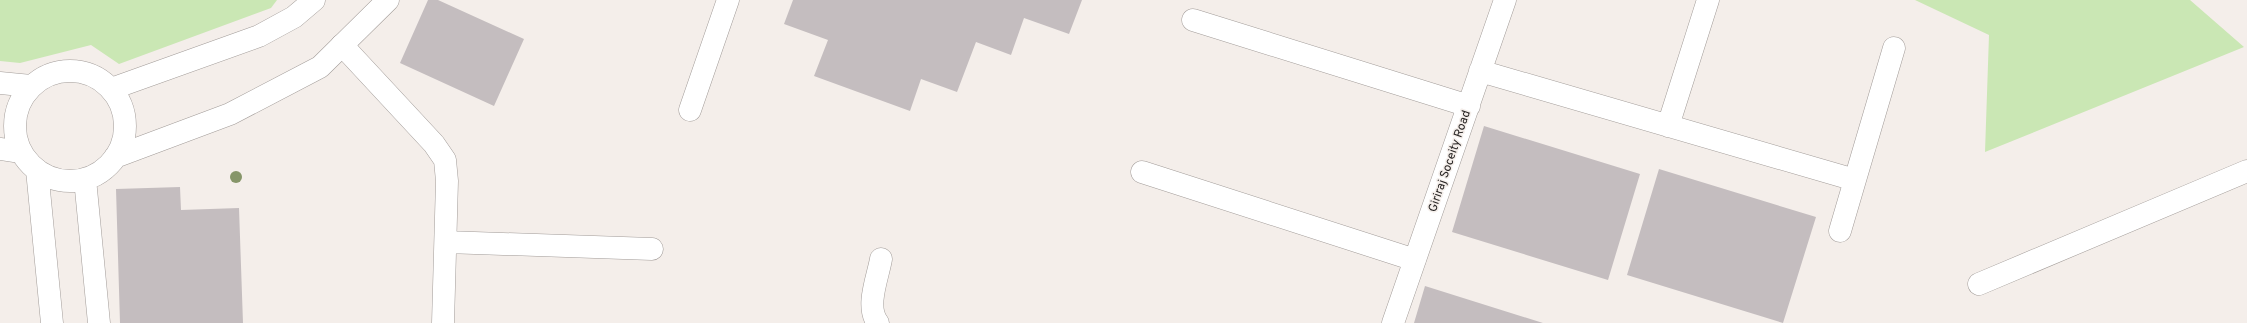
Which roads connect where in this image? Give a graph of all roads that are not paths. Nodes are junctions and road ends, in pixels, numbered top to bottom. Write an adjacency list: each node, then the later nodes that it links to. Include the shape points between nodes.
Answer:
1 (314, 0): 12 (street, via 294,17 259,36)
2 (388, 0): 7 (street)
3 (728, 0): 14 (street)
4 (1505, 0): 9 (street, Giriraj Soceity Road)
5 (1708, 0): 15 (street)
6 (1193, 20): 13 (street)
7 (342, 45): 18 (street, via 320,67 230,114); 25 (street, via 434,144 445,160)
8 (1894, 48): 23 (street)
9 (1480, 71): 13 (street, Giriraj Soceity Road); 15 (street)
10 (0, 83): 11 (street)
11 (31, 86): 12 (street, via 46,76 63,71 97,77); 17 (street, via 21,100 16,117 15,135)
12 (111, 89): 18 (street, via 120,104 125,122 123,141)
13 (1469, 106): 28 (street, Giriraj Soceity Road)
14 (690, 110)
15 (1668, 126): 23 (street)
16 (0, 149): 17 (street)
17 (21, 152): 19 (street)
18 (115, 158): 22 (street, via 102,171)
19 (37, 170): 22 (street, via 48,177 67,181); 30 (street)
20 (2247, 171): 29 (street)
21 (1142, 172): 28 (street)
22 (85, 179): 31 (street)
23 (1855, 180): 24 (street)
24 (1840, 231)
25 (446, 242): 26 (street); 32 (street)
26 (652, 249)
27 (881, 259): 33 (street, via 872,308 873,317)
28 (1415, 260): 34 (street, Giriraj Soceity Road)
29 (1979, 284)
30 (52, 323)
31 (99, 323)
32 (443, 323)
33 (878, 323)
34 (1393, 323)

